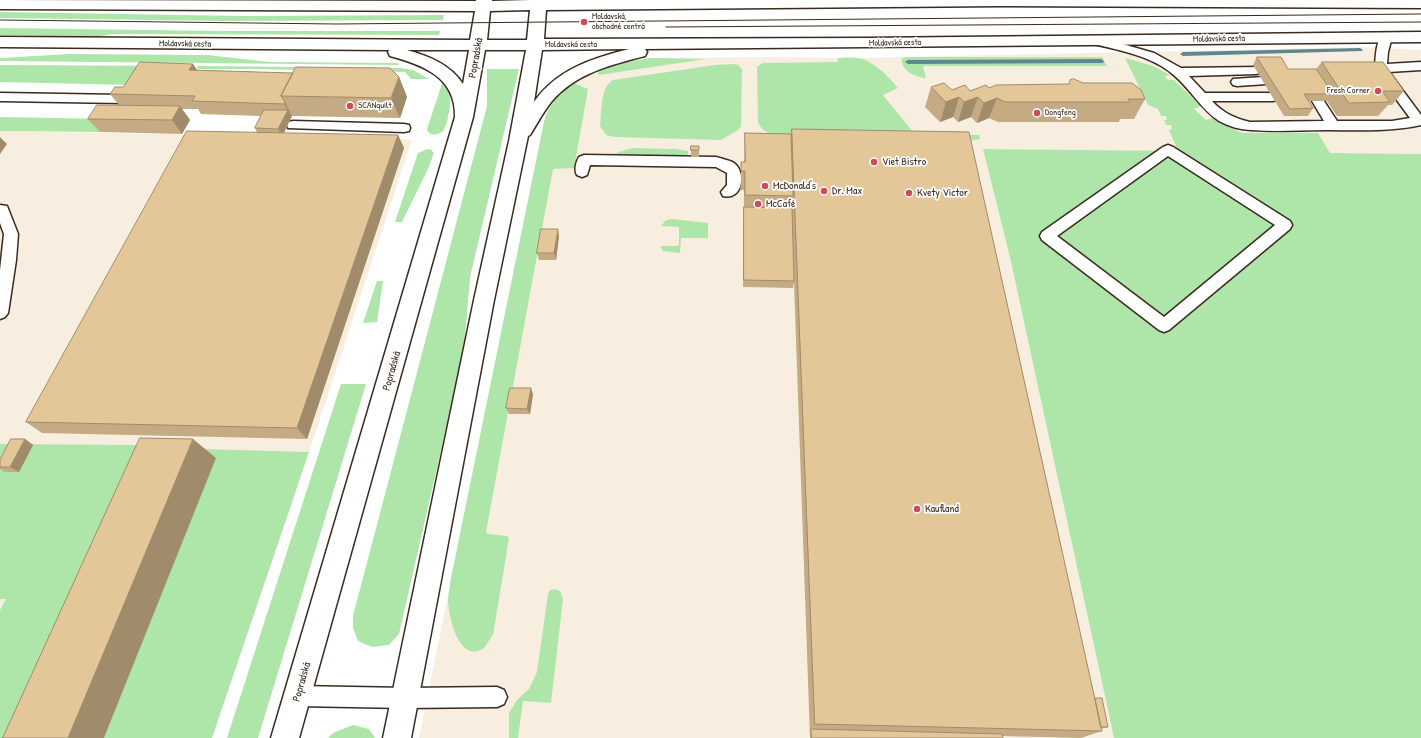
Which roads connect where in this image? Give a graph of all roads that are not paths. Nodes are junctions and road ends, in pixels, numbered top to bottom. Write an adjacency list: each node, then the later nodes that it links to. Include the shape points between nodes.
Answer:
1 (654, 0): 9 (street)
2 (1002, 0): 3 (street); 9 (street)
3 (1358, 1): 7 (street)
4 (347, 2): 5 (street); 8 (street, via 131,6)
5 (484, 3): 6 (street); 16 (street, Popradská)
6 (539, 3): 9 (street); 17 (street)
7 (1421, 3)
8 (0, 4)
9 (678, 4)
10 (1386, 37): 11 (street, Moldavská cesta); 12 (street, Moldavská cesta); 20 (lane)
11 (1421, 37)
12 (1098, 41): 14 (street, Moldavská cesta); 22 (lane, via 1148,54)
13 (0, 42): 15 (street, Moldavská cesta)
14 (667, 44): 17 (street, Moldavská cesta); 35 (street, via 596,64 571,76 549,93)
15 (370, 45): 16 (street, Moldavská cesta); 30 (street, Moldavská cesta, via 427,62 441,71 458,89)
16 (478, 45): 17 (street, Moldavská cesta); 30 (street, Popradská)
17 (535, 45): 35 (street)
18 (1421, 66): 20 (lane)
19 (1357, 69): 20 (lane)
20 (1381, 69): 31 (lane)
21 (1256, 70): 22 (lane)
22 (1178, 72): 24 (lane)
23 (1262, 81): 24 (lane)
24 (1188, 83): 26 (lane)
25 (0, 97): 28 (lane)
26 (1200, 97): 27 (lane); 33 (lane, via 1208,107 1226,120 1237,124)
27 (1273, 97)
28 (122, 99)
29 (1318, 101): 33 (lane)
30 (464, 117): 41 (street, Popradská)
31 (1420, 121): 33 (lane, via 1392,125)
32 (293, 125): 34 (lane)
33 (1334, 126)
34 (404, 128)
35 (518, 141): 42 (street)
36 (582, 172): 37 (lane, via 584,160 716,162 728,166 736,177 734,187)
37 (728, 192)
38 (0, 210): 39 (lane, via 11,234)
39 (0, 313)
40 (1164, 326): 40 (lane, via 1047,236 1168,150 1285,225)
41 (297, 696): 42 (lane); 44 (street, Popradská)
42 (406, 698): 43 (lane); 45 (street)
43 (497, 698)
44 (285, 738)
45 (397, 738)

